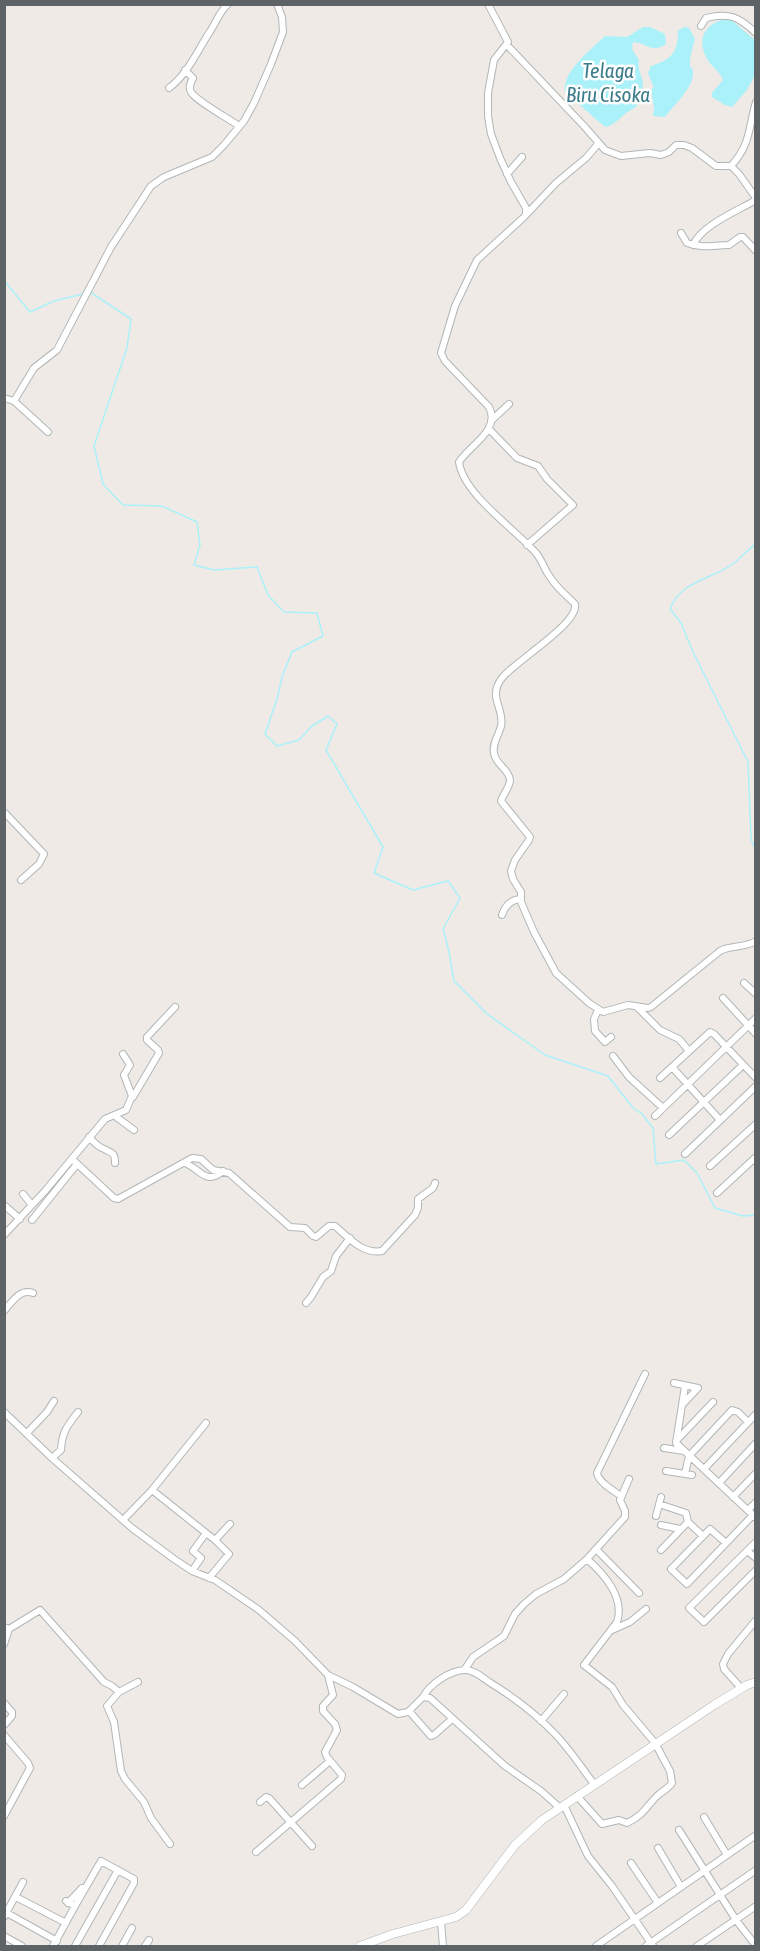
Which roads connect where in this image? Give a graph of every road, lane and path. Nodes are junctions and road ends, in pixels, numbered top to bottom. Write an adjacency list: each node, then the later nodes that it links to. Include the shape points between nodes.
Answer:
1 (228, 4): 7 (street)
2 (277, 4): 10 (street, via 283,32 254,103)
3 (488, 4): 6 (street, via 508,40)
4 (701, 26): 5 (street, via 706,18 728,15)
5 (756, 33)
6 (507, 45): 11 (street); 14 (street, via 494,60 488,93 491,134)
7 (185, 70): 8 (street); 10 (street, via 193,78 190,91)
8 (169, 88)
9 (756, 102): 13 (street, via 744,151)
10 (239, 126): 21 (street, via 212,157 151,186 111,247 57,350 34,368)
11 (598, 144): 13 (street, via 621,156 665,154 676,145 684,145 716,166); 16 (street)
12 (522, 157): 14 (street)
13 (731, 166): 15 (street)
14 (507, 174): 16 (street)
15 (756, 199): 18 (street, via 719,219)
16 (526, 214): 23 (street, via 474,264 455,306 441,353 444,362 489,407)
17 (681, 233): 18 (street)
18 (693, 245): 19 (street, via 726,246 742,237)
19 (756, 251)
20 (4, 398): 21 (street)
21 (14, 401): 25 (street)
22 (509, 404): 23 (street)
23 (493, 419): 24 (street)
24 (489, 429): 26 (street, via 461,458 459,467 473,490); 26 (street, via 517,458 538,466 573,505)
25 (48, 432)
26 (527, 545): 29 (street, via 576,607 574,615 557,632 502,677 496,697 501,725 493,750 510,781 501,801 530,837 511,871 521,892)
27 (4, 812): 28 (street, via 44,854)
28 (21, 880)
29 (520, 899): 30 (street, via 507,904); 37 (street, via 556,973)
30 (502, 915)
31 (756, 941): 35 (street, via 724,948 651,1007)
32 (744, 983): 33 (street)
33 (755, 991)
34 (723, 998): 39 (street)
35 (636, 1006): 37 (street); 43 (street)
36 (175, 1007): 52 (street, via 147,1037 159,1053)
37 (598, 1010): 41 (street, via 594,1031 605,1042)
38 (756, 1018): 39 (street)
39 (748, 1025): 40 (street); 42 (street)
40 (756, 1034)
41 (611, 1037)
42 (727, 1047): 43 (street, via 710,1032); 46 (street); 50 (street)
43 (689, 1051): 47 (street)
44 (123, 1054): 52 (street, via 130,1065 124,1075)
45 (613, 1056): 54 (street, via 629,1077)
46 (743, 1065): 49 (street); 53 (street)
47 (672, 1067): 48 (street); 50 (street)
48 (660, 1078)
49 (756, 1078)
50 (687, 1085): 53 (street); 54 (street)
51 (756, 1086): 57 (street)
52 (131, 1100): 55 (street, via 126,1110)
53 (704, 1102): 57 (street); 60 (street)
54 (663, 1108): 56 (street)
55 (115, 1116): 59 (street); 61 (street, via 105,1119)
56 (655, 1116)
57 (720, 1120): 62 (street)
58 (756, 1124): 67 (street)
59 (134, 1130)
60 (669, 1135)
61 (89, 1137): 64 (street); 65 (street, via 112,1152)
62 (685, 1154)
63 (755, 1157): 70 (street)
64 (74, 1161): 66 (street, via 118,1199); 73 (street); 75 (street)
65 (115, 1163)
66 (185, 1163): 68 (street, via 197,1158 213,1170); 68 (street, via 207,1177)
67 (710, 1166)
68 (223, 1171): 77 (street, via 290,1227 305,1228 316,1237 334,1226)
69 (435, 1183): 77 (street, via 418,1199 415,1215 382,1251 367,1251)
70 (717, 1192)
71 (23, 1194): 73 (street)
72 (4, 1205): 74 (street)
73 (32, 1205): 74 (street)
74 (20, 1218): 76 (street)
75 (32, 1220)
76 (4, 1235)
77 (350, 1238): 79 (street)
78 (33, 1293): 80 (street, via 23,1292)
79 (306, 1303)
80 (4, 1311)
81 (645, 1374): 106 (street, via 597,1473 601,1481)
82 (674, 1383): 83 (street)
83 (685, 1386): 86 (street); 86 (street, via 698,1388)
84 (54, 1401): 94 (street)
85 (712, 1402): 93 (street)
86 (682, 1406): 89 (street)
87 (4, 1412): 94 (street)
88 (78, 1412): 99 (street, via 64,1429 61,1450)
89 (681, 1414): 93 (street); 95 (street)
90 (756, 1414): 91 (street)
91 (748, 1422): 98 (street, via 732,1410); 100 (street)
92 (206, 1423): 105 (street)
93 (692, 1424): 95 (street)
94 (27, 1433): 99 (street)
95 (676, 1440): 98 (street)
96 (756, 1443): 104 (street)
97 (664, 1448): 98 (street)
98 (687, 1453): 100 (street); 101 (street, via 689,1474)
99 (52, 1458): 111 (street)
100 (704, 1469): 104 (street)
101 (666, 1471)
102 (756, 1473): 107 (street)
103 (629, 1479): 106 (street)
104 (718, 1483): 107 (street)
105 (152, 1490): 111 (street); 116 (street)
106 (621, 1496): 121 (street, via 625,1517)
107 (733, 1497): 109 (street)
108 (756, 1502): 109 (street)
109 (752, 1514): 120 (street)
110 (656, 1516): 112 (street, via 660,1501 687,1513)
111 (123, 1520): 127 (street)
112 (688, 1522): 115 (street); 117 (street)
113 (230, 1524): 118 (street)
114 (661, 1525): 115 (street)
115 (680, 1529): 122 (street)
116 (206, 1533): 118 (street); 127 (street, via 193,1551 201,1558)
117 (703, 1536): 120 (street, via 710,1528); 120 (street, via 671,1569 687,1584)
118 (215, 1540): 128 (street, via 229,1554)
119 (756, 1542): 123 (street)
120 (726, 1543)
121 (596, 1549): 125 (street); 129 (street)
122 (661, 1550)
123 (747, 1551): 124 (street); 126 (street, via 689,1608 704,1622)
124 (756, 1558)
125 (587, 1559): 133 (street, via 606,1578 619,1606 617,1622); 135 (street, via 524,1604 504,1636 473,1657)
126 (756, 1570)
127 (192, 1571): 128 (street)
128 (209, 1578): 136 (street, via 259,1610)
129 (639, 1593)
130 (646, 1609): 133 (street)
131 (756, 1620): 139 (street, via 723,1664)
132 (7, 1628): 134 (street); 140 (street, via 40,1610 104,1683)
133 (611, 1630): 149 (street, via 584,1665 612,1687)
134 (4, 1644)
135 (465, 1669): 142 (street, via 438,1681); 146 (street, via 504,1692)
136 (328, 1675): 144 (street, via 398,1714); 150 (street, via 333,1695 323,1711 337,1726 326,1749)
137 (138, 1682): 140 (street)
138 (756, 1682): 139 (street)
139 (741, 1688): 149 (street)
140 (119, 1692): 161 (street, via 107,1706 114,1722 121,1771)
141 (564, 1694): 146 (street)
142 (423, 1697): 144 (street); 145 (street, via 433,1700)
143 (4, 1703): 147 (street, via 12,1713)
144 (409, 1711): 145 (street, via 430,1736)
145 (452, 1719): 155 (street, via 505,1766)
146 (541, 1721): 151 (street)
147 (4, 1725)
148 (4, 1735): 156 (street, via 30,1768)
149 (655, 1743): 151 (street); 153 (street, via 672,1783 637,1817 627,1823 619,1820 602,1824)
150 (330, 1761): 152 (street); 158 (street, via 342,1775 340,1781)
151 (594, 1784): 153 (street)
152 (302, 1785)
153 (577, 1796): 155 (street)
154 (260, 1802): 158 (street, via 268,1797)
155 (562, 1807): 179 (street, via 588,1856); 181 (street, via 515,1845 461,1914)
156 (4, 1816)
157 (704, 1817): 165 (street)
158 (291, 1824): 162 (street); 164 (street)
159 (679, 1830): 169 (street)
160 (756, 1834): 165 (street)
161 (170, 1844)
162 (312, 1846)
163 (658, 1848): 172 (street)
164 (256, 1852)
165 (727, 1855): 169 (street)
166 (631, 1863): 175 (street)
167 (118, 1870): 170 (street, via 101,1861); 190 (street); 191 (street, via 134,1878 134,1883)
168 (756, 1870): 173 (street)
169 (704, 1871): 172 (street); 173 (street)
170 (89, 1881): 176 (street); 176 (street, via 67,1902)
171 (23, 1882): 174 (street)
172 (681, 1887): 175 (street)
173 (720, 1896): 180 (street); 188 (street)
174 (16, 1897): 178 (street); 182 (street)
175 (657, 1903): 179 (street)
176 (75, 1906): 182 (street)
177 (756, 1906): 180 (street)
178 (6, 1915): 187 (street)
179 (634, 1919): 188 (street); 196 (street)
180 (736, 1920): 186 (street); 197 (street)
181 (441, 1922): 194 (street); 195 (street)
182 (66, 1923): 187 (street)
183 (132, 1928): 192 (street)
184 (4, 1936): 189 (street)
185 (149, 1940): 193 (street)
186 (752, 1943)
187 (55, 1944)
188 (650, 1945)
189 (22, 1947)
190 (75, 1947)
191 (99, 1947)
192 (122, 1947)
193 (145, 1947)
194 (360, 1947)
195 (443, 1947)
196 (596, 1947)
197 (697, 1947)

